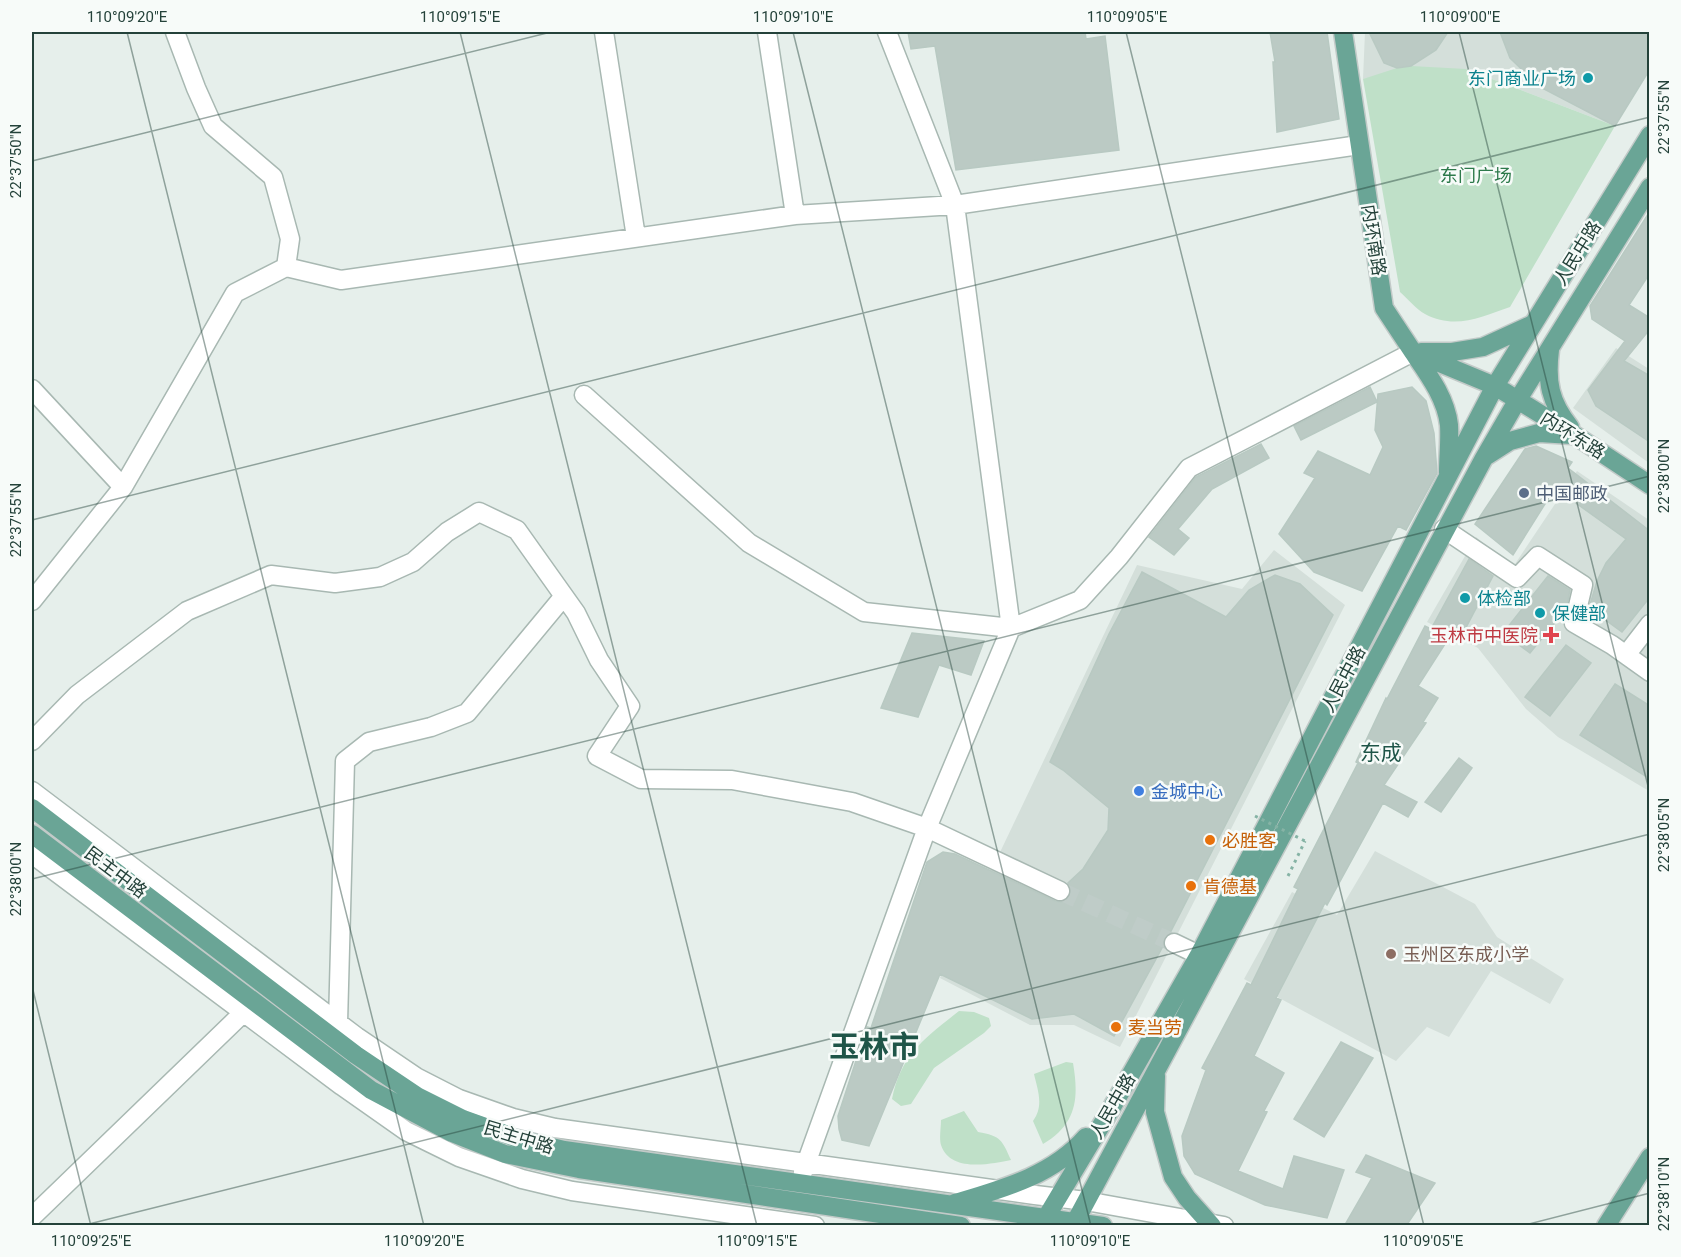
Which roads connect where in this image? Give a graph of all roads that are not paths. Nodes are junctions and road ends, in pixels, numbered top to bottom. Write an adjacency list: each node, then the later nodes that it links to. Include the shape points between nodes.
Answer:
1 (175, 32): 12 (street, via 213,126 273,177 290,238)
2 (604, 32): 11 (street)
3 (767, 32): 10 (street)
4 (887, 32): 9 (street)
5 (1343, 32): 7 (main road, 内环南路)
6 (1650, 135): 13 (main road, 人民中路)
7 (1359, 145): 9 (street); 15 (main road, 内环南路, via 1384,308)
8 (1650, 188): 14 (main road, 人民中路)
9 (955, 205): 10 (street); 29 (street)
10 (795, 215): 11 (street)
11 (636, 237): 12 (street, via 341,280)
12 (286, 267): 24 (street, via 235,293)
13 (1533, 324): 15 (main road, via 1483,347); 16 (main road, 人民中路)
14 (1550, 347): 19 (main road, 人民中路); 20 (main road, via 1549,386 1557,411)
15 (1413, 352): 16 (main road); 22 (main road, 内环南路, via 1442,398 1449,424); 29 (street, via 1189,468 1080,600)
16 (1495, 386): 19 (main road, 内环东路); 22 (main road, 人民中路)
17 (32, 389): 24 (street)
18 (584, 395): 29 (street, via 749,543 864,612)
19 (1517, 401): 20 (main road, 内环东路); 21 (main road, 人民中路)
20 (1576, 436): 21 (main road, via 1539,433 1510,441); 23 (main road, 内环东路)
21 (1484, 458): 25 (main road, 人民中路)
22 (1447, 479): 40 (main road, 人民中路)
23 (1650, 485)
24 (123, 487): 27 (street)
25 (1444, 529): 30 (street, via 1517,578 1538,556 1582,585 1574,623); 43 (main road, 人民中路)
26 (564, 597): 32 (street, via 516,530 479,512 447,532 413,562 380,577 335,583 271,575 187,611 77,695); 35 (street, via 630,706 597,756 641,779 732,780 852,802); 42 (street, via 467,713 431,727 369,742 345,761)
27 (32, 601)
28 (1650, 624): 30 (street)
29 (1011, 628): 35 (street)
30 (1626, 655): 31 (street)
31 (1650, 672)
32 (32, 741)
33 (32, 791): 42 (street)
34 (32, 808): 47 (main road, 民主中路, via 356,1055 417,1096 462,1119 564,1150)
35 (927, 828): 38 (street); 46 (street)
36 (32, 834): 56 (main road, 民主中路, via 371,1090 452,1133 505,1154 579,1169)
37 (32, 854): 41 (street)
38 (1060, 891)
39 (1174, 943): 40 (street)
40 (1199, 955): 44 (main road, 人民中路)
41 (243, 1012): 52 (street); 57 (street, via 406,1131 459,1157 572,1191)
42 (338, 1023): 46 (street, via 416,1077 459,1099 513,1118 555,1128)
43 (1156, 1072): 50 (main road, 人民中路); 55 (main road, via 1155,1112 1173,1177 1187,1198)
44 (1111, 1109): 48 (main road, via 1077,1148 1056,1164); 49 (main road, 人民中路)
45 (1650, 1157): 59 (main road)
46 (807, 1163): 47 (street); 48 (street)
47 (799, 1183): 51 (main road, 民主中路)
48 (997, 1190): 49 (street); 51 (main road)
49 (1058, 1198): 50 (street); 53 (main road, 人民中路)
50 (1086, 1201): 54 (main road, 人民中路); 55 (street)
51 (950, 1204): 53 (main road, 民主中路)
52 (32, 1217)
53 (1043, 1222): 54 (main road, 民主中路)
54 (1074, 1223): 58 (main road, 民主中路)
55 (1215, 1224)
56 (954, 1225)
57 (815, 1226)
58 (1103, 1226)
59 (1606, 1226)

